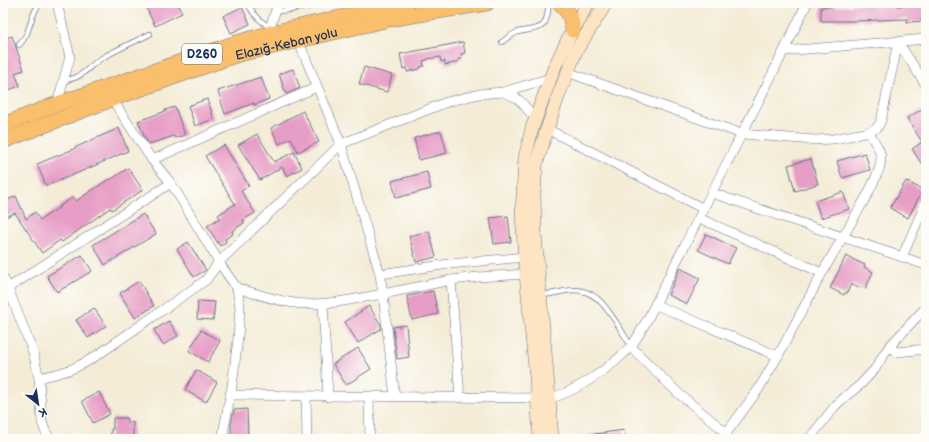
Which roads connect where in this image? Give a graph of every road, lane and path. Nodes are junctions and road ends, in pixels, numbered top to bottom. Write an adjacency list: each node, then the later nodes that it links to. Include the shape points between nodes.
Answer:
1 (40, 3): 20 (lane, via 32,15 27,36)
2 (58, 3): 24 (street, via 70,57)
3 (248, 3): 14 (lane, via 255,15)
4 (327, 3): 12 (lane, via 289,10)
5 (407, 3): 14 (highway, Elazığ-Keban yolu / D260)
6 (487, 3): 16 (highway, Elazığ-Keban yolu / D260, via 390,19)
7 (549, 3): 18 (lane, via 543,25 517,32)
8 (560, 3): 13 (highway, via 570,16)
9 (588, 3): 13 (main road)
10 (606, 3): 22 (main road, via 576,51)
11 (807, 3): 21 (street)
12 (277, 7): 14 (street)
13 (573, 30): 23 (main road)
14 (271, 31): 29 (highway, Elazığ-Keban yolu / D260)
15 (150, 34): 24 (lane, via 101,58 80,76)
16 (298, 40): 26 (street); 28 (highway, Elazığ-Keban yolu / D260, via 236,55)
17 (926, 40): 19 (street)
18 (502, 42)
19 (898, 42): 21 (street); 25 (street); 33 (street, via 882,121 877,128)
20 (19, 45)
21 (784, 51): 34 (street)
22 (567, 72): 32 (main road); 34 (street)
23 (551, 78): 27 (street); 30 (main road)
24 (64, 80): 29 (street)
25 (926, 85)
26 (317, 87): 36 (street); 37 (street)
27 (503, 92): 30 (street, via 514,97); 36 (street, via 480,94 447,102)
28 (112, 98): 35 (highway, Elazığ-Keban yolu / D260); 37 (street)
29 (57, 104): 31 (highway, Elazığ-Keban yolu / D260)
30 (536, 119): 44 (main road, via 525,158 522,212)
31 (3, 126)
32 (547, 129): 41 (street); 56 (main road, via 536,165 534,194)
33 (869, 132): 34 (street, via 814,140); 43 (street, via 880,153 880,163 869,192)
34 (742, 134): 39 (street)
35 (3, 141)
36 (341, 144): 46 (street); 49 (street)
37 (152, 160): 38 (street)
38 (171, 183): 46 (street); 53 (street)
39 (712, 193): 41 (street); 43 (street)
40 (926, 202): 45 (street)
41 (704, 209): 42 (street)
42 (699, 218): 48 (street); 58 (street)
43 (843, 236): 45 (street); 48 (street)
44 (525, 257): 49 (street); 50 (main road)
45 (902, 257): 47 (street)
46 (219, 262): 54 (street); 64 (street, via 206,280 102,352 73,369)
47 (926, 265)
48 (822, 273): 63 (street)
49 (380, 274): 55 (street)
50 (526, 274): 52 (street); 71 (main road, via 536,376)
51 (3, 277): 53 (street)
52 (451, 280): 55 (street); 70 (street)
53 (8, 288): 64 (street, via 33,352)
54 (237, 288): 57 (street, via 288,302); 65 (street, via 240,307 238,338)
55 (383, 294): 57 (street); 69 (street)
56 (540, 295): 60 (lane, via 573,290 592,295 606,306); 71 (main road)
57 (323, 303): 67 (street)
58 (656, 305): 60 (street); 63 (street)
59 (926, 307): 61 (street)
60 (631, 346): 71 (street, via 616,361 582,384); 72 (street)
61 (889, 347): 62 (street, via 897,352); 79 (street, via 875,369 835,406)
62 (926, 349)
63 (778, 356): 72 (street, via 758,390)
64 (39, 378): 73 (street, via 42,422)
65 (230, 396): 66 (street); 74 (street)
66 (306, 396): 67 (street); 75 (street)
67 (328, 396): 68 (street)
68 (369, 397): 69 (street); 76 (street)
69 (395, 397): 70 (street)
70 (460, 398): 71 (street)
71 (543, 398): 77 (main road); 78 (main road)
72 (725, 436)
73 (51, 439)
74 (222, 439)
75 (307, 439)
76 (370, 439)
77 (540, 439)
78 (552, 439)
79 (809, 439)

